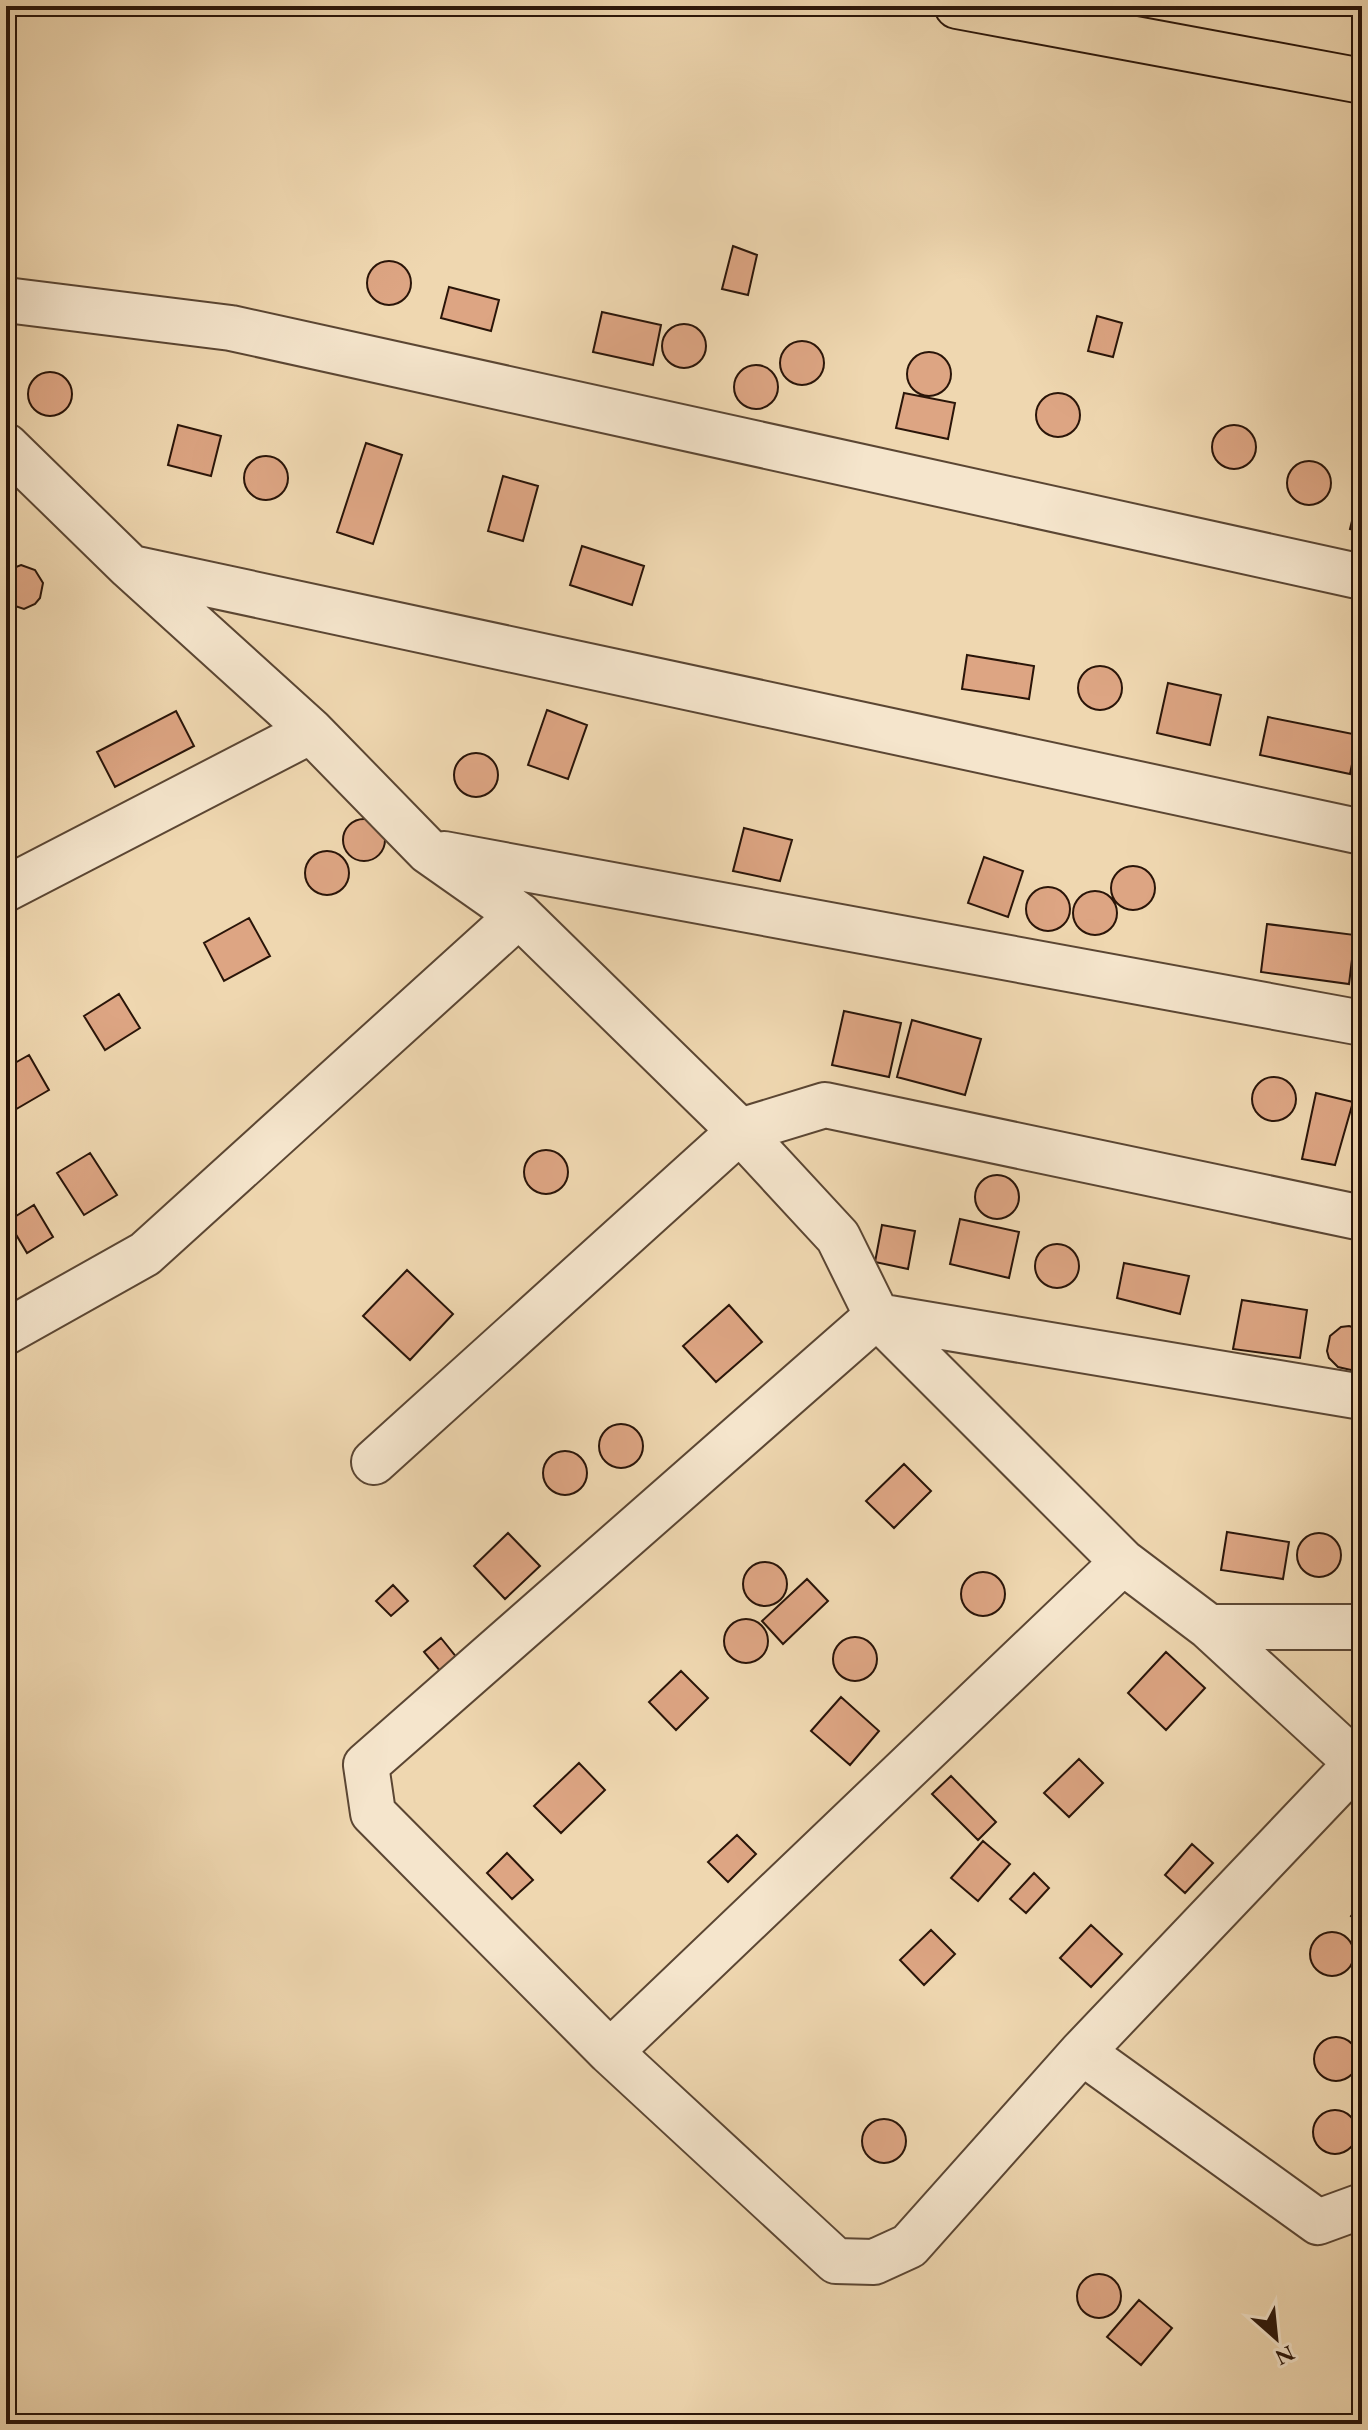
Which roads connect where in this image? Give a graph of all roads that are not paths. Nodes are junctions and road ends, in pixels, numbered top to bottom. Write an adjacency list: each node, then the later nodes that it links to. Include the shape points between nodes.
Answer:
1 (957, 6): 2 (highway)
2 (1362, 81)
3 (6, 300): 6 (street, via 231,328)
4 (6, 446): 5 (street)
5 (130, 567): 7 (street); 8 (street)
6 (1362, 577)
7 (311, 731): 9 (street); 10 (street)
8 (1362, 832)
9 (428, 851): 11 (street); 12 (street)
10 (6, 889)
11 (519, 915): 13 (street); 16 (street, via 145,1254)
12 (1362, 1023)
13 (740, 1131): 14 (street, via 825,1105); 15 (street, via 838,1237); 18 (street)
14 (1362, 1218)
15 (877, 1316): 17 (street); 19 (street); 23 (street, via 366,1765 373,1813)
16 (6, 1332)
17 (1362, 1397)
18 (374, 1462)
19 (1123, 1562): 20 (street); 23 (street)
20 (1209, 1627): 21 (street); 22 (street)
21 (1362, 1627)
22 (1360, 1765): 24 (street)
23 (610, 2052): 24 (street, via 836,2261 874,2262 909,2246)
24 (1082, 2052): 25 (street, via 1318,2222)
25 (1362, 2206)

